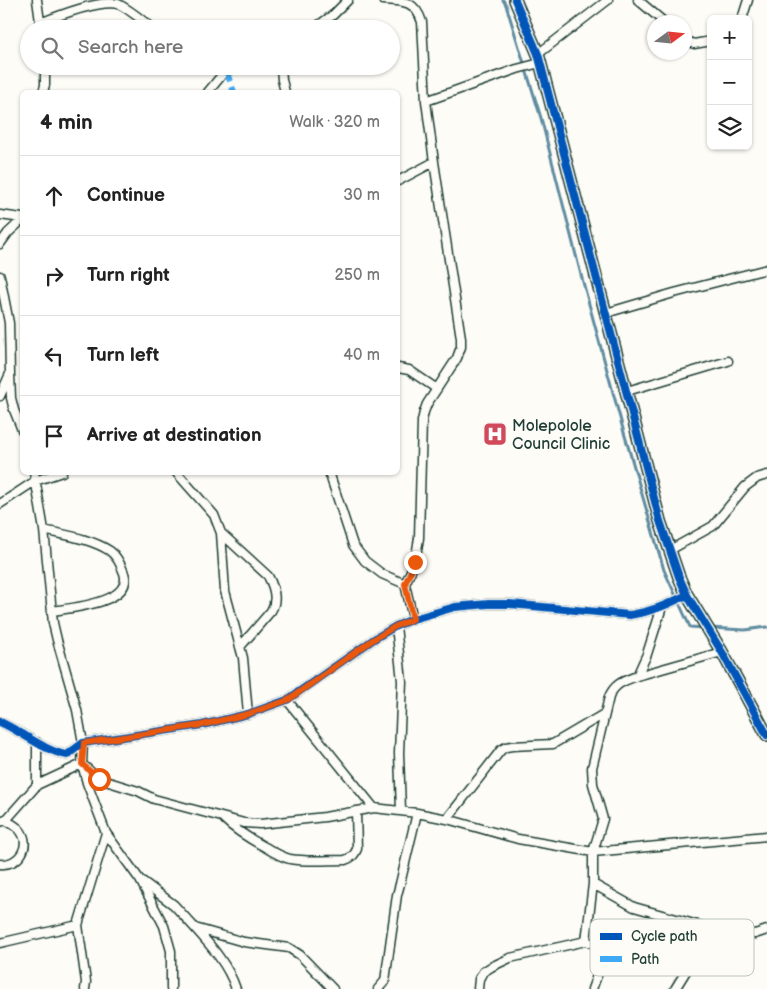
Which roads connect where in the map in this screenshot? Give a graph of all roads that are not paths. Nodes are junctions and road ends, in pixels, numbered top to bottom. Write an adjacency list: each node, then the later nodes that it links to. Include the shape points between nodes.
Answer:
1 (37, 0): 10 (street)
2 (348, 0): 13 (street)
3 (384, 0): 23 (street, via 406,2 419,13)
4 (514, 0): 16 (street)
5 (608, 0): 16 (street)
6 (638, 0): 8 (street)
7 (748, 0): 9 (street)
8 (656, 15)
9 (743, 15)
10 (39, 20)
11 (54, 20): 12 (street, via 108,1 120,4)
12 (142, 20)
13 (326, 20)
14 (707, 42): 15 (street)
15 (692, 43)
16 (539, 59): 23 (street); 32 (street)
17 (45, 75): 20 (street)
18 (222, 75): 21 (street)
19 (282, 75): 22 (street)
20 (44, 90)
21 (210, 90)
22 (284, 90)
23 (426, 101): 24 (street)
24 (434, 162): 25 (street); 38 (street, via 461,338 457,358)
25 (400, 180)
26 (0, 215): 27 (street)
27 (20, 219)
28 (20, 221): 29 (street)
29 (0, 244)
30 (767, 269): 32 (street)
31 (0, 276): 33 (street)
32 (606, 313): 39 (street)
33 (9, 323): 34 (street); 37 (street)
34 (0, 327)
35 (728, 362): 39 (street)
36 (400, 368): 38 (street, via 409,370)
37 (10, 374): 40 (street); 41 (street, via 14,410)
38 (437, 388): 52 (street, via 422,421 419,538 415,562)
39 (627, 391): 51 (street)
40 (0, 396)
41 (20, 425)
42 (34, 475): 47 (street)
43 (53, 475): 47 (street)
44 (179, 475): 50 (street, via 214,515)
45 (330, 475): 52 (street, via 353,545 365,561 382,574)
46 (767, 475): 51 (street, via 745,487 713,526)
47 (35, 481): 48 (street); 49 (street)
48 (0, 504)
49 (44, 530): 55 (street); 55 (street, via 91,542 109,551 121,565 126,579 122,590 93,605)
50 (221, 533): 58 (street, via 225,591); 58 (street, via 268,576 275,599 271,611)
51 (670, 550): 53 (street)
52 (405, 584): 56 (street)
53 (687, 595): 54 (street); 59 (street)
54 (662, 607): 56 (street, via 630,615 488,604 455,607); 60 (street)
55 (52, 611): 67 (street, via 56,640 78,710)
56 (413, 619): 57 (street)
57 (396, 626): 61 (street); 72 (street, via 402,681)
58 (240, 647): 62 (street)
59 (722, 652): 60 (street); 65 (street)
60 (638, 676): 63 (street, via 612,689)
61 (288, 700): 62 (street); 70 (street)
62 (248, 714): 67 (street, via 202,725)
63 (604, 714): 75 (street, via 553,744 512,746 501,750); 79 (street, via 592,768 603,819)
64 (0, 722): 66 (street)
65 (767, 735)
66 (37, 742): 67 (street, via 67,755); 69 (street)
67 (84, 743): 68 (street)
68 (82, 764): 69 (street); 74 (street, via 99,779 154,799); 77 (street, via 89,792)
69 (37, 785): 76 (street)
70 (374, 808): 71 (street); 72 (street)
71 (356, 812): 74 (street, via 260,824); 74 (street, via 357,849 351,858 344,860 289,858 241,834)
72 (401, 812): 73 (street)
73 (417, 813): 75 (street); 97 (street, via 396,895 385,980)
74 (223, 818)
75 (447, 819): 79 (street, via 518,839)
76 (3, 821): 80 (street, via 19,828 25,846 15,862)
77 (106, 833): 81 (street); 84 (street)
78 (767, 836): 79 (street)
79 (593, 852): 82 (street)
80 (0, 864)
81 (140, 880): 85 (street, via 174,905); 94 (street, via 168,938)
82 (593, 884): 83 (street, via 634,907); 88 (street)
83 (679, 919)
84 (78, 925): 90 (street); 93 (street)
85 (195, 928): 95 (street, via 223,962); 96 (street, via 244,942 289,948)
86 (767, 930): 87 (street)
87 (754, 934)
88 (586, 941): 89 (street); 98 (street, via 510,958 484,972)
89 (590, 942)
90 (0, 943)
91 (597, 976): 99 (street)
92 (683, 976): 100 (street)
93 (85, 989)
94 (171, 989)
95 (236, 989)
96 (333, 989)
97 (378, 989)
98 (478, 989)
99 (592, 989)
100 (675, 989)

